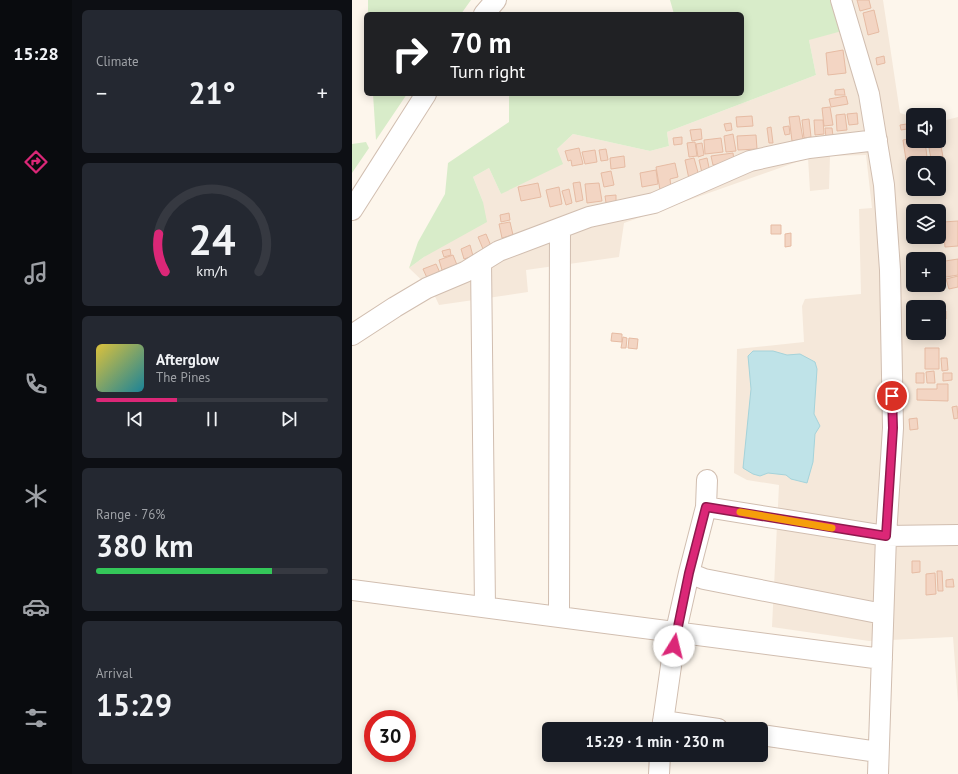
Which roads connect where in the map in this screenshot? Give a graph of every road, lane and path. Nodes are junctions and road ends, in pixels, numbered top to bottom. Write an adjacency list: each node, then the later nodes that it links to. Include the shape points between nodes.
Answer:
1 (496, 0): 3 (street)
2 (841, 0): 5 (street, via 869,94)
3 (486, 12)
4 (425, 96): 6 (street)
5 (877, 140): 7 (street, via 809,148 750,161 654,203 589,217); 12 (street, via 884,185 890,270 893,428)
6 (352, 210)
7 (560, 228): 8 (street, via 500,251); 18 (street)
8 (481, 262): 9 (street, via 465,272 427,288); 16 (street)
9 (352, 336)
10 (707, 480): 11 (street)
11 (706, 507): 12 (street); 14 (street)
12 (886, 536): 13 (street); 17 (street)
13 (957, 540)
14 (689, 573): 17 (street, via 704,579); 19 (street)
15 (352, 590): 16 (street)
16 (485, 607): 18 (street)
17 (883, 614): 20 (street)
18 (559, 616): 19 (street)
19 (676, 631): 20 (street); 21 (street)
20 (882, 659): 23 (street)
21 (662, 722)
22 (768, 736): 23 (street)
23 (878, 752): 26 (street)
24 (660, 762): 25 (street)
25 (659, 774)
26 (878, 774)

